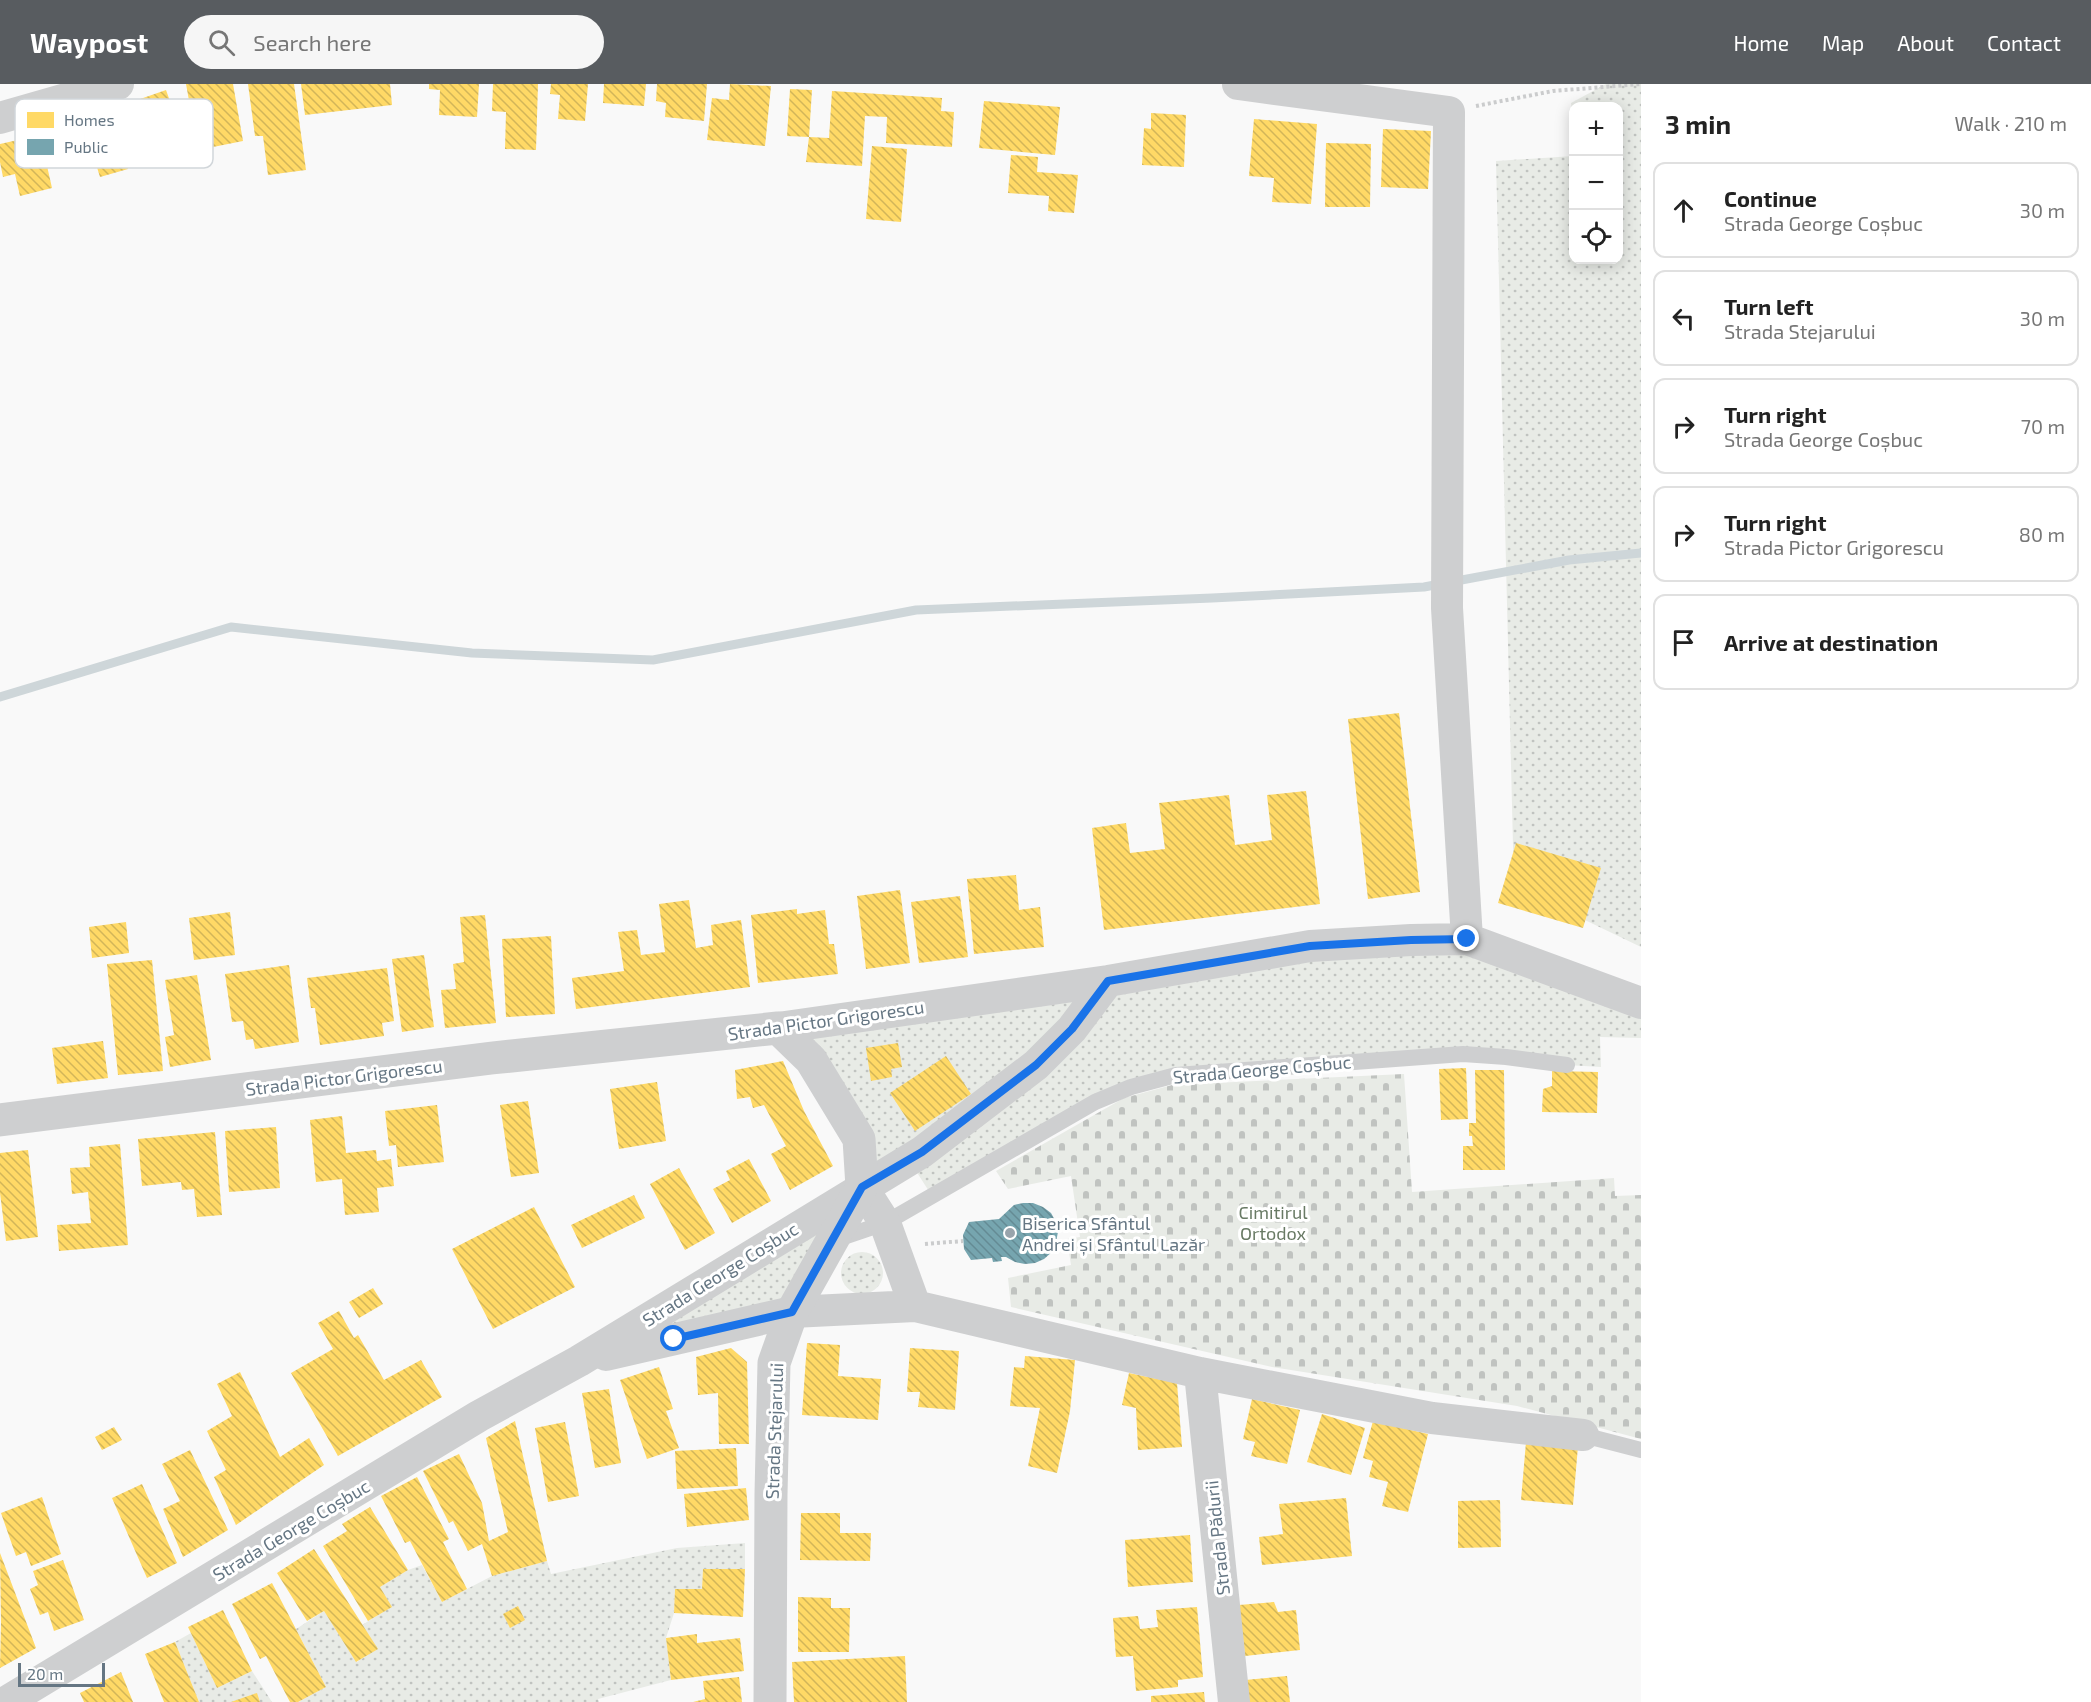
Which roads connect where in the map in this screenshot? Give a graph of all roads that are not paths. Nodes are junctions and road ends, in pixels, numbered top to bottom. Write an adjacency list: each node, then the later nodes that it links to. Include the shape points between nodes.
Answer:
1 (118, 84): 3 (street)
2 (1238, 84): 6 (street, via 1449,112 1448,608)
3 (66, 99)
4 (15, 114): 5 (street)
5 (0, 118)
6 (1467, 939): 7 (street, Strada Pictor Grigorescu, via 1310,946); 8 (street, Strada Pictor Grigorescu)
7 (1108, 981): 9 (street, Strada Pictor Grigorescu); 12 (street, Strada George Coșbuc, via 1072,1029 1036,1065 922,1152)
8 (1641, 1003)
9 (778, 1028): 11 (street, Strada Pictor Grigorescu, via 480,1059); 12 (street, via 811,1060 859,1139)
10 (1567, 1065): 13 (lane, Strada George Coșbuc, via 1463,1054 1176,1075 1095,1102)
11 (0, 1120)
12 (862, 1187): 13 (street); 14 (street, Strada Stejarului); 17 (street, Strada George Coșbuc)
13 (889, 1235): 14 (lane, Strada George Coșbuc); 15 (street)
14 (832, 1241): 16 (street, Strada Stejarului)
15 (915, 1306): 16 (street, Strada George Coșbuc); 18 (street, Strada George Coșbuc)
16 (792, 1312): 17 (street, Strada George Coșbuc); 22 (street, Strada Stejarului, via 774,1363)
17 (579, 1361): 21 (street, Strada George Coșbuc, via 479,1416)
18 (1200, 1373): 19 (street, Strada George Coșbuc, via 1432,1418); 23 (street, Strada Pădurii)
19 (1583, 1435): 20 (lane)
20 (1641, 1450)
21 (6, 1702)
22 (770, 1702)
23 (1234, 1702)

